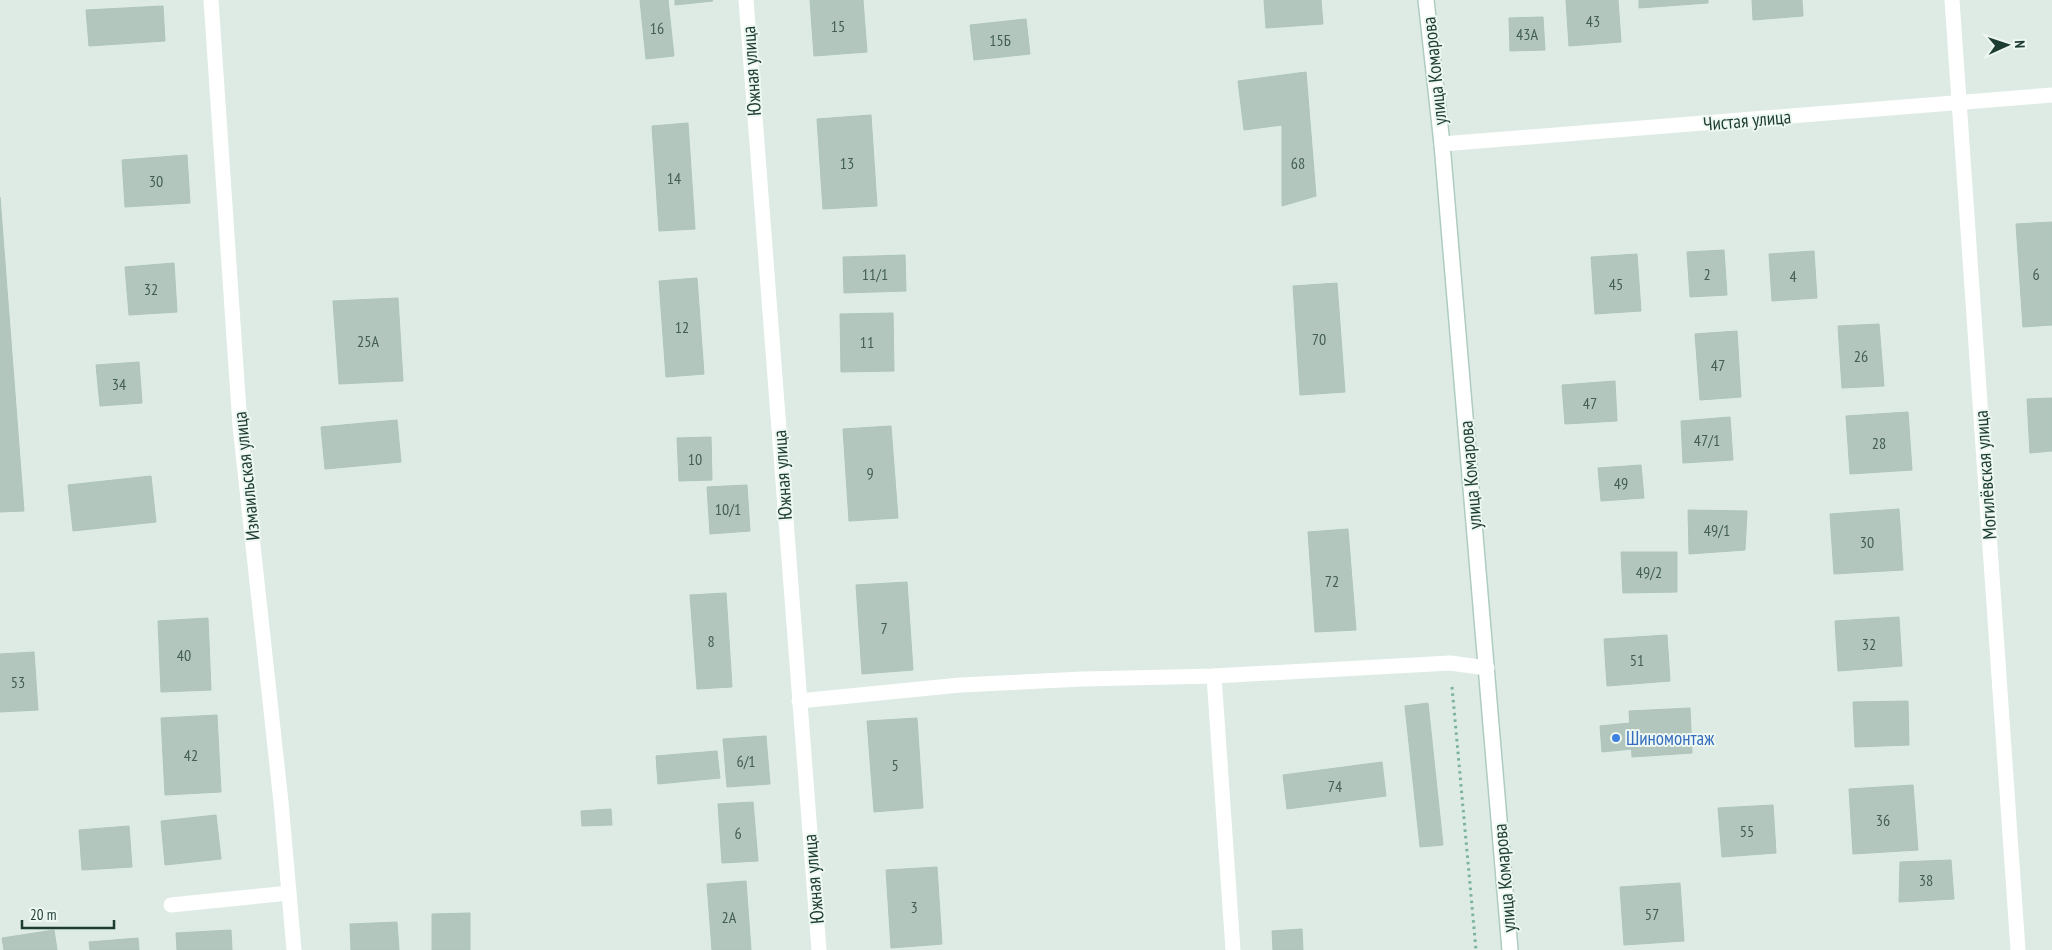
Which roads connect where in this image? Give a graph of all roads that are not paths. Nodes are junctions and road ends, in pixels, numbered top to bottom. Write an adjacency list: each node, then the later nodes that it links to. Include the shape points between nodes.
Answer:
1 (211, 0): 11 (street, Измаильская улица, via 240,426)
2 (746, 0): 10 (street, Южная улица)
3 (1426, 0): 7 (street, улица Комарова)
4 (1952, 0): 6 (street, Могилёвская улица)
5 (2052, 95): 6 (street, Чистая улица)
6 (1960, 103): 7 (street, Чистая улица); 17 (street, Могилёвская улица)
7 (1442, 144): 8 (street, улица Комарова)
8 (1486, 668): 9 (street, via 1450,664); 16 (street, улица Комарова)
9 (1214, 676): 10 (street, via 960,685); 15 (street)
10 (799, 701): 14 (street, Южная улица)
11 (289, 893): 12 (street); 13 (street, Измаильская улица)
12 (171, 905)
13 (294, 950)
14 (819, 950)
15 (1233, 950)
16 (1510, 950)
17 (2018, 950)

